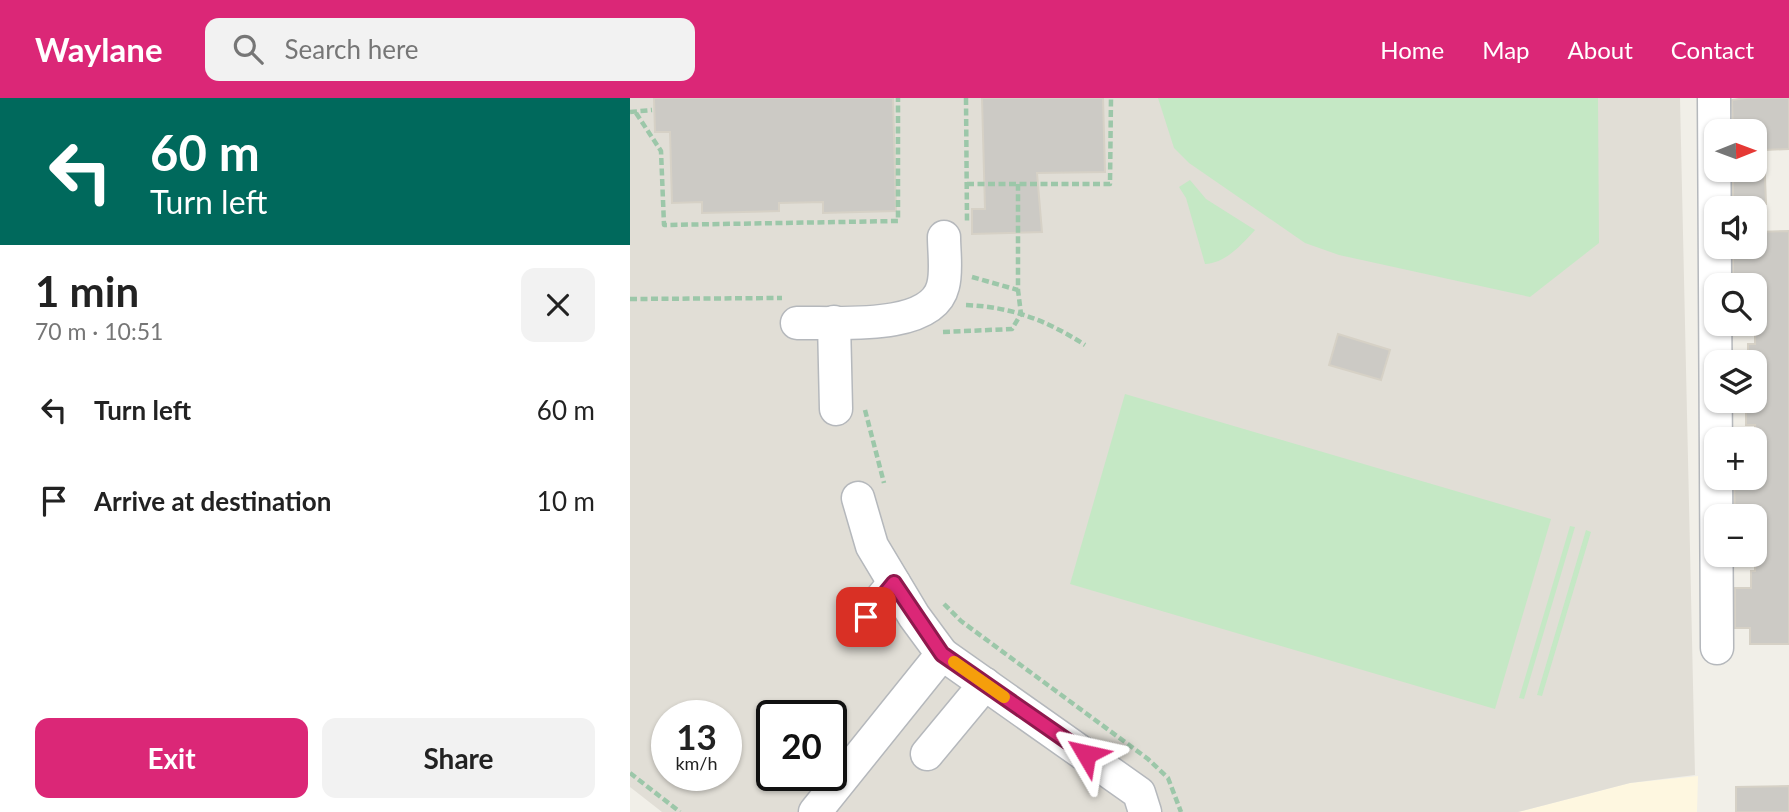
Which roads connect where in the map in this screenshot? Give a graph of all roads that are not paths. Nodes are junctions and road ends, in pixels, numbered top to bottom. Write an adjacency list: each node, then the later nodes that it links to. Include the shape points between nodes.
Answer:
1 (1714, 98): 9 (street)
2 (955, 235): 3 (street, via 935,318 915,315 887,321)
3 (834, 322): 4 (street); 5 (street)
4 (797, 323)
5 (849, 403)
6 (872, 494): 7 (street, via 872,545)
7 (894, 583): 8 (street); 10 (street)
8 (866, 617)
9 (1717, 648)
10 (942, 654): 11 (street); 13 (street)
11 (985, 684): 12 (street); 14 (street, via 1139,793)
12 (927, 754)
13 (815, 812)
14 (1145, 812)

